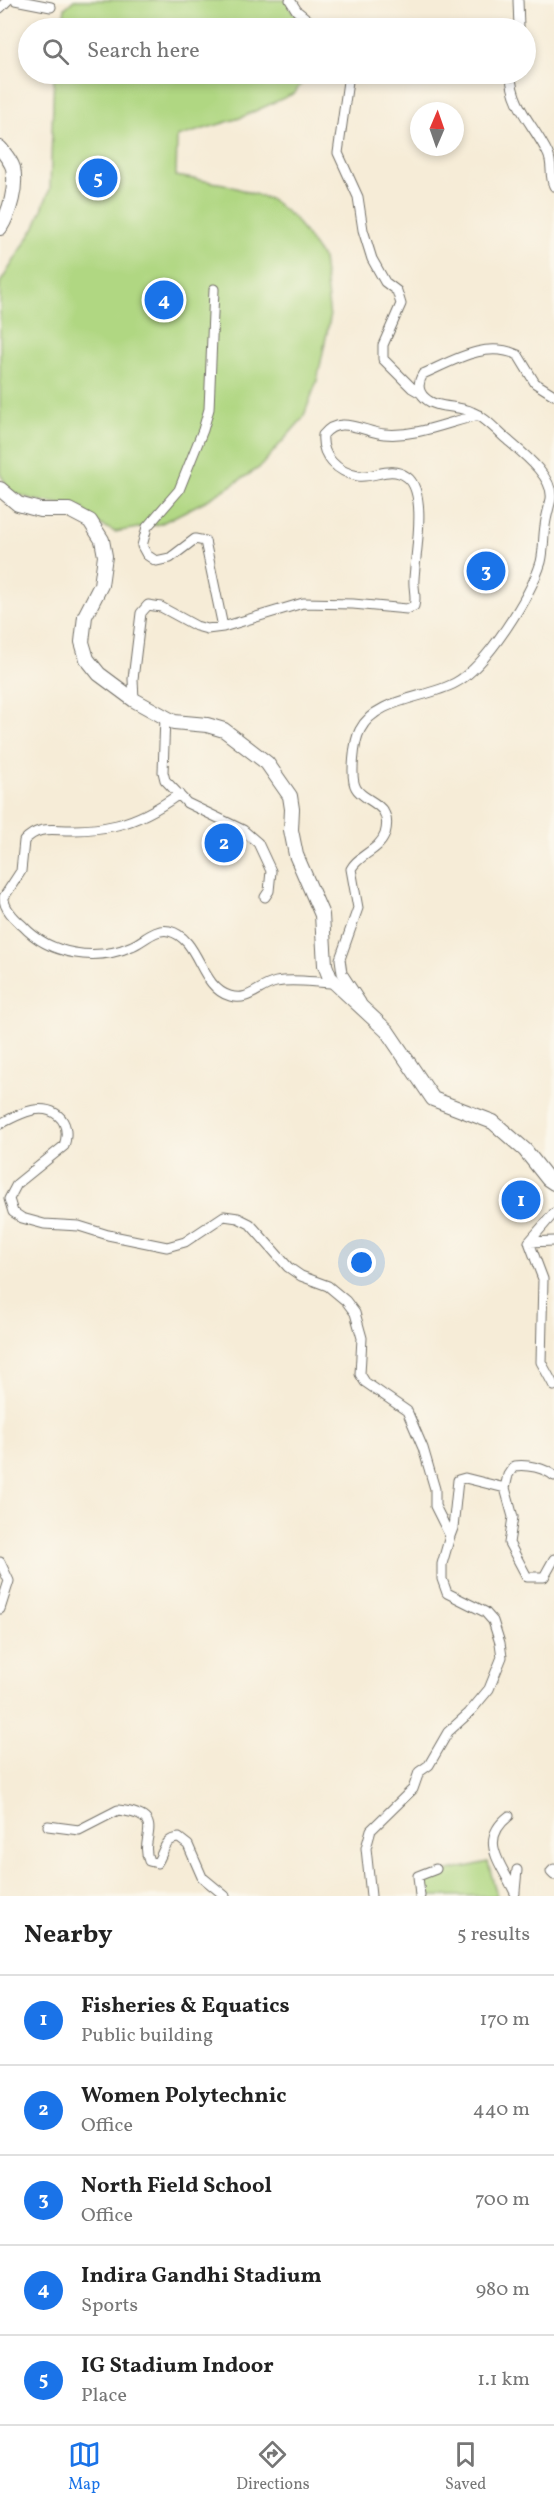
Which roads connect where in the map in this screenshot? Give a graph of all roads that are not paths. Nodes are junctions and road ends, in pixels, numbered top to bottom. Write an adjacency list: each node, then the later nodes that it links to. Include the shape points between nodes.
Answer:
1 (8, 0): 6 (street)
2 (15, 0): 5 (street)
3 (290, 0): 7 (street)
4 (518, 0): 8 (street)
5 (51, 7)
6 (0, 8)
7 (306, 18)
8 (519, 18)
9 (348, 84): 15 (street, via 338,153 358,197 372,259 385,282 397,291 401,304 382,345 383,359)
10 (513, 84): 12 (street, via 515,99 548,154)
11 (0, 148): 13 (highway, via 13,167 14,191)
12 (554, 186)
13 (0, 228)
14 (214, 289): 19 (street, via 208,409 203,430 179,490 147,527 142,546 156,561 170,558 195,539 205,541)
15 (419, 392): 16 (street, via 423,374 476,350 498,350 518,355 535,383); 17 (street, via 426,400)
16 (554, 395)
17 (480, 415): 19 (street, via 404,434 380,434 337,425 323,435 324,452 343,471 359,476 389,471 405,475 416,487 419,521 414,606 407,609 298,603); 25 (street, via 536,464 551,486 543,553 508,626 473,669 456,683 370,714 358,732 354,754 356,790 379,806 386,827 375,848 351,869 358,908 340,959 342,973)
18 (0, 489): 20 (highway, via 18,504 40,510 69,510 90,521 102,540 105,568 85,616 82,642 87,659 99,674)
19 (223, 627): 20 (street, via 202,629 154,604 144,608 133,679)
20 (134, 700): 21 (highway)
21 (165, 717): 22 (street, via 163,772 165,780); 24 (highway, via 224,730 267,763 285,787 290,796 296,855 322,915 325,965)
22 (179, 794): 23 (street, via 187,803 243,830 258,843 271,872); 24 (street, via 159,808 119,825 34,832 24,842 19,875 4,897 7,908 41,943 73,953 118,951 162,931 172,932 187,943 209,979 230,996 249,996 279,981)
23 (266, 897)
24 (335, 983): 25 (highway)
25 (367, 1011): 27 (highway, via 387,1030 433,1099 494,1122)
26 (0, 1124): 34 (street, via 35,1110 53,1112 66,1126 64,1146 12,1191 10,1206 22,1218 79,1226 167,1247 185,1242 224,1216 232,1216 250,1224 294,1272 328,1286 346,1301 360,1325 360,1374 364,1382 407,1412 423,1448 435,1489 435,1506)
27 (554, 1183)
28 (554, 1213): 30 (street)
29 (554, 1241): 30 (street)
30 (529, 1242): 31 (street, via 543,1279 540,1362)
31 (554, 1386)
32 (554, 1476): 33 (street, via 529,1466 514,1466)
33 (505, 1488): 34 (street, via 465,1478 458,1480); 35 (street, via 513,1517 509,1543 527,1577 544,1577)
34 (450, 1536): 46 (street, via 442,1564 447,1593 485,1612 493,1621 502,1657 489,1689 448,1732 429,1765 419,1772 412,1789 371,1830 366,1848)
35 (554, 1559)
36 (0, 1562): 37 (street, via 9,1581)
37 (0, 1609)
38 (509, 1816): 44 (street, via 495,1831 492,1844)
39 (48, 1826): 45 (street, via 80,1830 118,1810 144,1818 150,1828 146,1852 149,1861 157,1863 168,1842 179,1838 188,1845 202,1877)
40 (436, 1869): 47 (street, via 418,1876)
41 (554, 1869): 43 (street)
42 (517, 1870): 44 (street)
43 (554, 1875)
44 (515, 1894)
45 (225, 1896)
46 (371, 1896)
47 (420, 1896)

